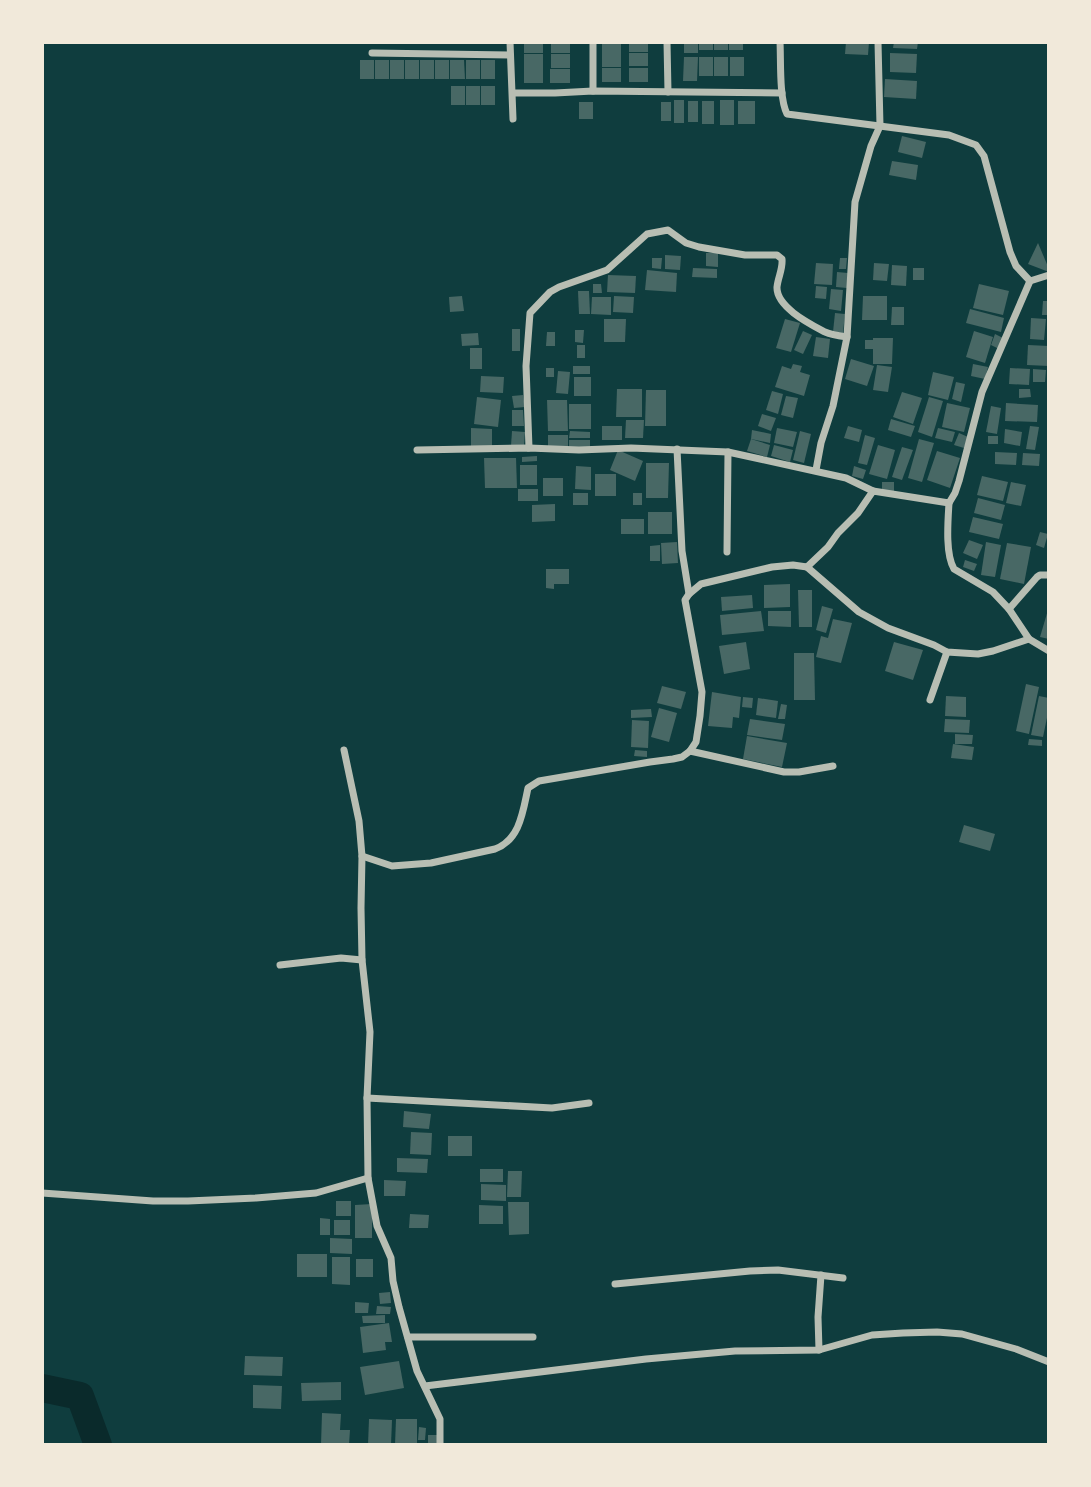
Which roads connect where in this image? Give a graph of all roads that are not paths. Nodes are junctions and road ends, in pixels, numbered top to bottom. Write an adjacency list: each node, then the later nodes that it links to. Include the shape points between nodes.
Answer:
1 (510, 42): 7 (street)
2 (593, 42): 8 (street)
3 (667, 42): 9 (street)
4 (780, 42): 11 (street)
5 (878, 42): 13 (street)
6 (372, 53): 7 (street)
7 (510, 55): 10 (street)
8 (593, 91): 9 (street); 10 (street)
9 (668, 92): 11 (street)
10 (513, 93): 12 (street)
11 (782, 93): 13 (street, via 788,114)
12 (513, 119)
13 (880, 126): 15 (street, via 949,135 976,145 984,156 1010,252); 16 (street, via 855,202)
14 (1049, 275): 15 (street)
15 (1030, 281): 23 (street, via 982,392)
16 (847, 337): 17 (street, via 827,333 789,309 777,287 783,268 777,255 699,247 668,230 647,234 607,270 550,292 530,313 526,366); 21 (street)
17 (530, 448): 18 (street); 19 (street)
18 (677, 449): 20 (street); 27 (street)
19 (417, 450)
20 (728, 452): 21 (street); 24 (street)
21 (816, 470): 22 (street)
22 (873, 491): 23 (street); 25 (street)
23 (949, 503): 28 (street, via 951,564 993,592)
24 (727, 552)
25 (807, 567): 27 (street, via 772,567 701,584); 31 (street, via 859,612)
26 (1049, 575): 28 (street, via 1037,577)
27 (689, 594): 34 (street, via 685,600 702,692 696,742)
28 (1009, 609): 29 (street)
29 (1029, 639): 30 (street); 31 (street, via 978,654)
30 (1049, 651)
31 (947, 652): 32 (street)
32 (930, 700)
33 (344, 750): 36 (street)
34 (690, 751): 35 (street, via 784,772); 36 (street, via 673,759 532,784 516,830 504,846 495,849 392,866)
35 (833, 766)
36 (362, 856): 37 (street)
37 (362, 960): 38 (street); 39 (street, via 369,1032)
38 (280, 965)
39 (367, 1098): 40 (street, via 552,1108); 41 (street)
40 (589, 1103)
41 (368, 1178): 42 (street, via 316,1194 256,1198 188,1201); 46 (street)
42 (42, 1193)
43 (821, 1275): 44 (street); 45 (street, via 750,1271); 48 (street)
44 (843, 1278)
45 (615, 1284)
46 (408, 1337): 47 (street); 50 (street)
47 (533, 1337)
48 (819, 1350): 49 (street, via 872,1335 937,1332 962,1334); 50 (street, via 659,1358)
49 (1049, 1362)
50 (425, 1386): 51 (street, via 440,1419)
51 (440, 1445)

